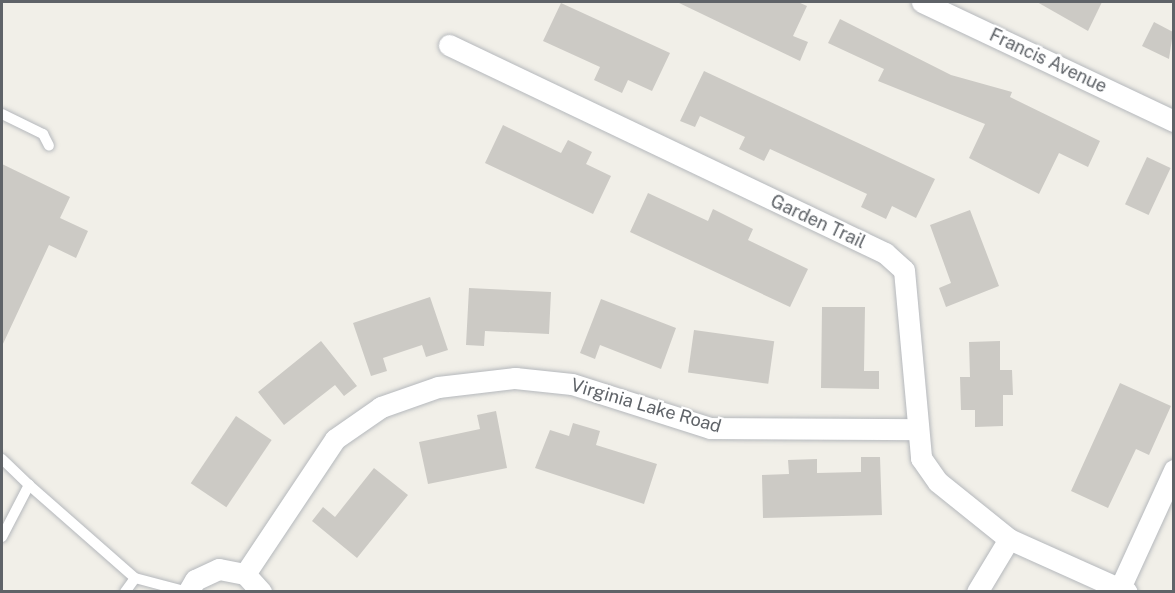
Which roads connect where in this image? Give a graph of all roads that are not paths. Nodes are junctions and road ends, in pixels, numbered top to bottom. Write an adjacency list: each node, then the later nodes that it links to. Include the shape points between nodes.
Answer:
1 (922, 2): 4 (street, Francis Avenue)
2 (449, 45): 6 (street, Garden Trail, via 885,253 904,270)
3 (2, 114): 5 (lane, via 43,134)
4 (1173, 121)
5 (49, 146)
6 (918, 429): 11 (street, Garden Trail, via 921,458 938,482); 12 (street, Virginia Lake Road, via 730,429 572,384 515,378 438,387 381,407 335,439)
7 (2, 459): 9 (lane)
8 (1173, 470): 14 (street)
9 (29, 485): 10 (lane); 13 (lane)
10 (2, 537)
11 (1009, 539): 14 (street, Garden Trail); 18 (street)
12 (244, 574): 16 (street, via 232,569 206,573); 17 (street)
13 (135, 578): 15 (lane); 16 (lane)
14 (1123, 590)
15 (125, 591)
16 (188, 591)
17 (261, 591)
18 (977, 591)

